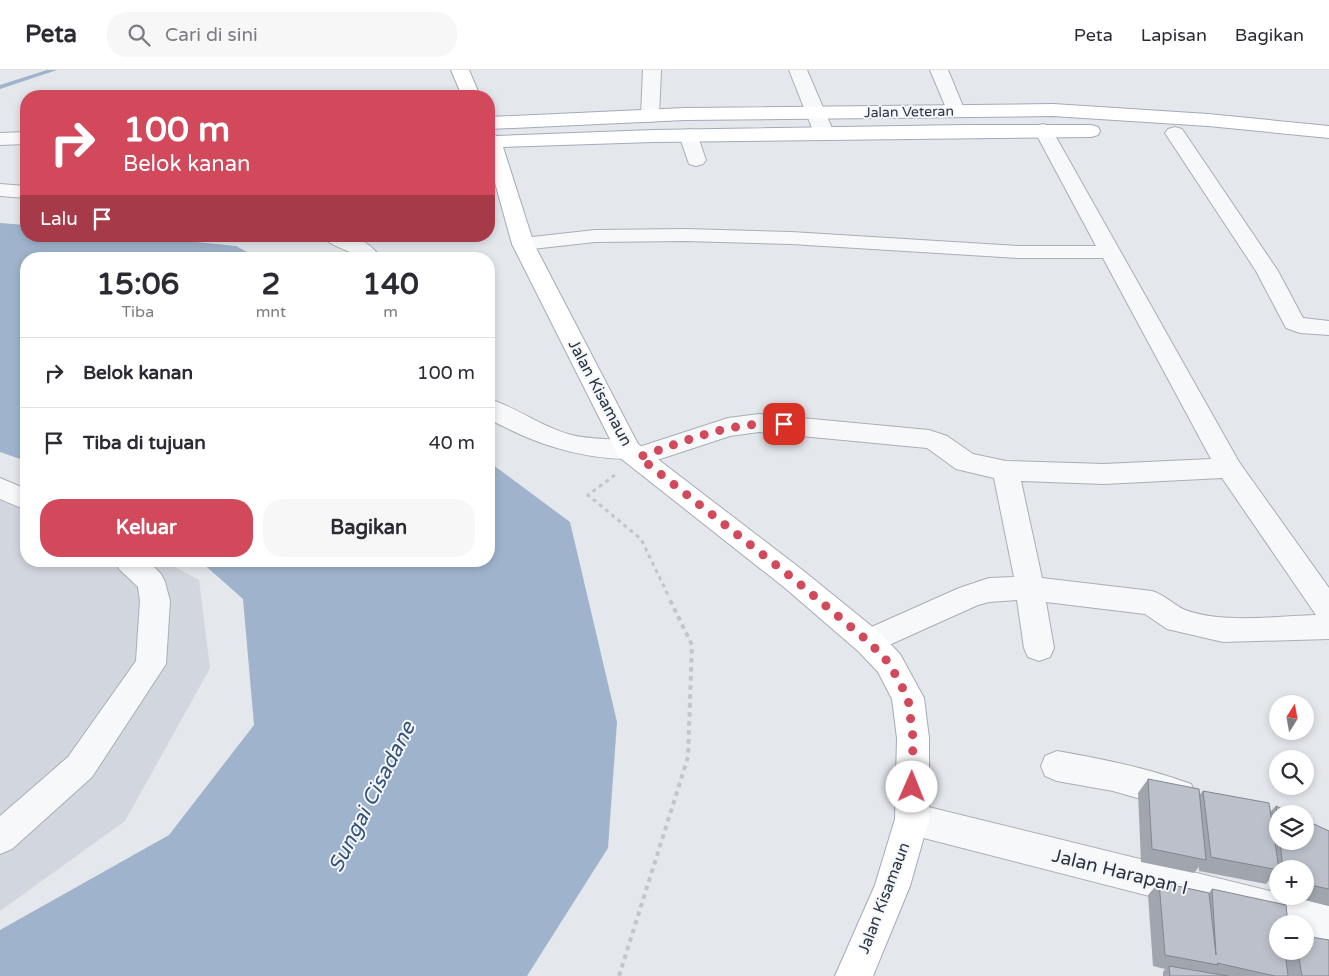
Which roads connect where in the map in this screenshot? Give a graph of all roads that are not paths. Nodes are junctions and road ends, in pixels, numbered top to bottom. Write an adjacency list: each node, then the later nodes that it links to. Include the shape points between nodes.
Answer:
1 (460, 70): 5 (main road)
2 (652, 70): 8 (street)
3 (798, 70): 7 (street)
4 (939, 70): 6 (street)
5 (468, 90)
6 (956, 111): 7 (main road, Jalan Veteran); 10 (main road, Jalan Veteran, via 1052,110)
7 (816, 113): 8 (main road, Jalan Veteran); 11 (street)
8 (650, 116): 16 (main road, Jalan Veteran)
9 (1043, 130): 11 (main road, Jalan Veteran); 12 (main road, Jalan Veteran); 26 (street)
10 (1329, 132)
11 (824, 133): 13 (main road, Jalan Veteran)
12 (1175, 133): 18 (main road, Jalan Veteran); 27 (street, via 1267,271 1294,323)
13 (689, 135): 17 (main road, Jalan Veteran); 20 (street)
14 (20, 138): 15 (street)
15 (0, 139)
16 (495, 142)
17 (495, 143)
18 (1280, 145)
19 (495, 156): 24 (main road, Jalan Kisamaun)
20 (696, 160)
21 (0, 190): 22 (street)
22 (20, 192)
23 (347, 242): 25 (street)
24 (523, 244): 26 (street, via 595,236 686,235 1019,252); 29 (main road, Jalan Kisamaun)
25 (365, 252)
26 (1111, 252): 30 (street)
27 (1329, 328)
28 (495, 411): 29 (street, via 539,435 564,443)
29 (634, 453): 31 (street, via 728,427 759,423 929,438 965,462); 38 (main road, Jalan Kisamaun)
30 (1229, 468): 31 (street, via 1104,474); 36 (street)
31 (1006, 471): 35 (street)
32 (0, 488): 33 (street)
33 (20, 497)
34 (135, 567): 43 (street, via 151,582 155,601 151,664 80,768)
35 (1030, 588): 37 (street, via 1152,603 1177,620 1223,630); 38 (street, via 975,594); 39 (street)
36 (1329, 610)
37 (1329, 628)
38 (869, 642): 42 (main road, Jalan Kisamaun, via 889,663 908,698 913,738)
39 (1039, 648)
40 (1057, 766): 41 (street, via 1113,776)
41 (1205, 803)
42 (912, 819): 44 (street, Jalan Harapan I); 45 (main road, Jalan Kisamaun, via 892,886)
43 (0, 838)
44 (1329, 924)
45 (854, 976)

